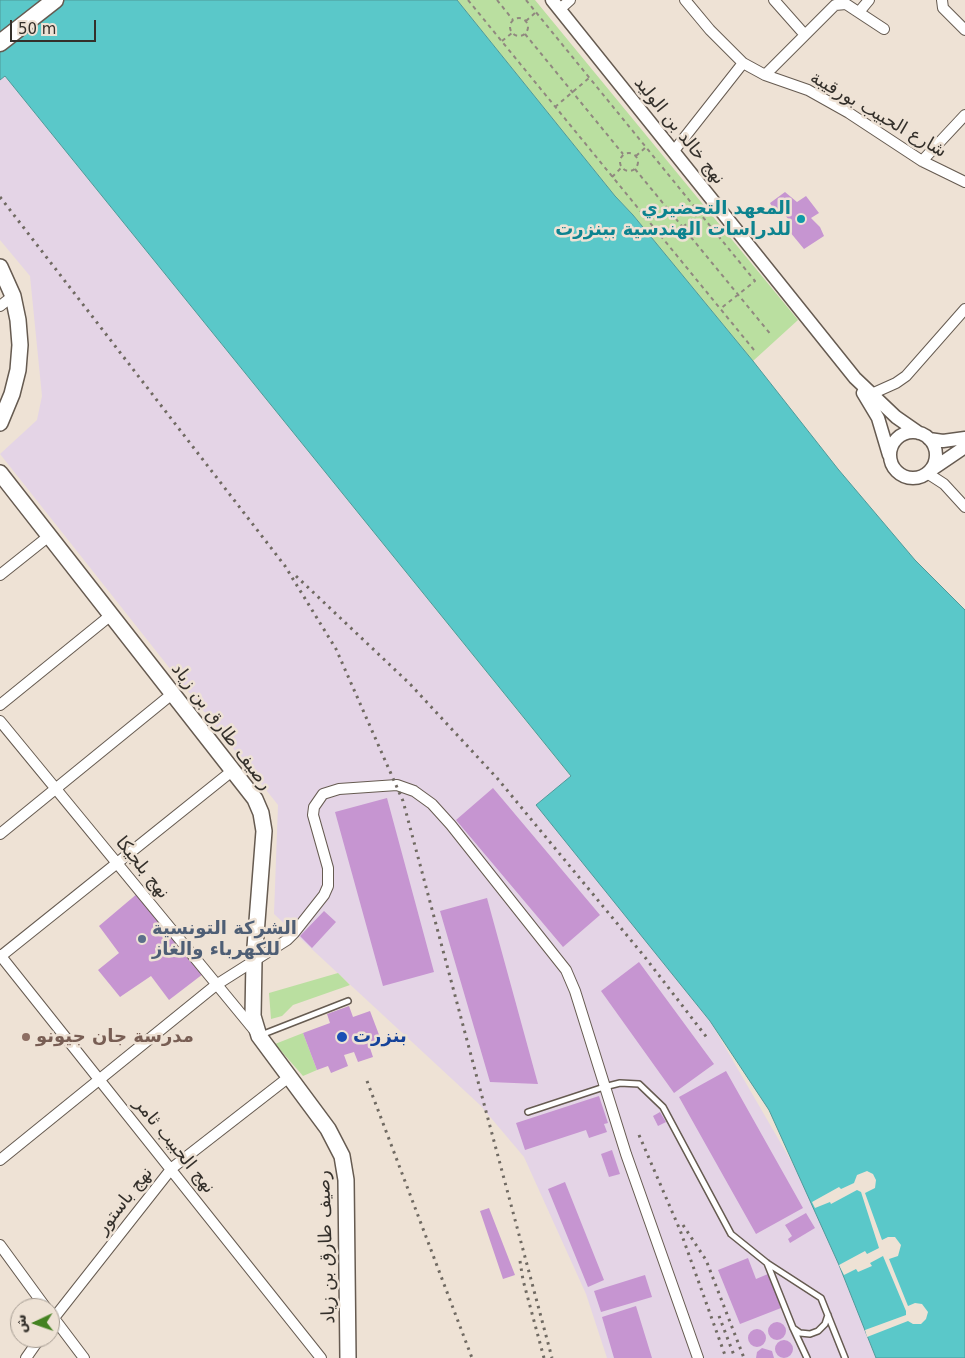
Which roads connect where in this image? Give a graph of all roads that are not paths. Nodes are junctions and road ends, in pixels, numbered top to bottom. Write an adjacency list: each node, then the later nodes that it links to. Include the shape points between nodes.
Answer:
1 (45, 0): 12 (main road)
2 (56, 0): 14 (main road)
3 (570, 0): 8 (street)
4 (685, 0): 15 (street, شارع الحبيب بورقيبة)
5 (774, 0): 13 (street)
6 (868, 0): 9 (street)
7 (942, 0): 11 (street, via 943,8)
8 (556, 5): 18 (street, نهج خالد بن الوليد)
9 (859, 12): 10 (street); 13 (street, via 846,4 835,5)
10 (884, 29)
11 (965, 30)
12 (0, 35)
13 (805, 35): 16 (street)
14 (0, 43)
15 (743, 63): 16 (street, شارع الحبيب بورقيبة); 18 (street)
16 (765, 75): 19 (street, شارع الحبيب بورقيبة, via 808,90)
17 (965, 115): 19 (street)
18 (673, 152): 25 (street, نهج خالد بن الوليد)
19 (922, 161): 20 (street, شارع الحبيب بورقيبة)
20 (965, 182)
21 (0, 267): 22 (main road)
22 (13, 296): 23 (street); 26 (main road, via 20,345 18,370)
23 (0, 306)
24 (965, 309): 25 (street, via 906,376 896,384)
25 (869, 395): 27 (street, نهج خالد بن الوليد); 30 (street, نهج خالد بن الوليد)
26 (0, 423)
27 (924, 436): 28 (street, via 943,441); 30 (street, via 904,434 890,450); 31 (street, via 933,444 936,457)
28 (965, 438)
29 (965, 447): 31 (street)
30 (890, 458): 31 (street, via 901,475 914,478)
31 (929, 472): 33 (street)
32 (0, 473): 34 (main road, رصيف طارق بن زياد)
33 (965, 507)
34 (49, 536): 35 (street); 36 (main road, رصيف طارق بن زياد)
35 (0, 574)
36 (111, 615): 37 (main road, رصيف طارق بن زياد); 38 (street)
37 (172, 694): 40 (main road, رصيف طارق بن زياد); 41 (street)
38 (0, 705)
39 (0, 721): 41 (street, نهج بلجيكا)
40 (232, 770): 43 (street); 45 (main road, رصيف طارق بن زياد, via 255,799 264,831)
41 (55, 788): 42 (street); 43 (street, نهج بلجيكا)
42 (0, 834)
43 (116, 863): 44 (street); 46 (street, نهج بلجيكا)
44 (0, 956): 50 (street, نهج الحبيب ثامر)
45 (254, 960): 46 (street); 48 (main road, رصيف طارق بن زياد, via 252,1016); 51 (street, via 287,940 328,886 328,868 313,815 318,800 338,789 397,785 414,791 432,804 451,825 566,970)
46 (216, 985): 48 (street, نهج بلجيكا); 50 (street)
47 (348, 1001): 48 (lane)
48 (258, 1036): 49 (main road, رصيف طارق بن زياد)
49 (289, 1077): 54 (street, نهج باستور); 64 (main road, رصيف طارق بن زياد, via 328,1129 345,1168)
50 (99, 1078): 53 (street); 54 (street, نهج الحبيب ثامر)
51 (604, 1087): 52 (lane); 56 (lane, via 620,1083 639,1084 663,1107 726,1228); 65 (street)
52 (528, 1112)
53 (0, 1160)
54 (172, 1168): 58 (street, نهج باستور); 63 (street, نهج الحبيب ثامر)
55 (0, 1245): 57 (street)
56 (767, 1263): 59 (lane, via 822,1298); 60 (lane)
57 (39, 1298)
58 (60, 1307)
59 (828, 1315): 60 (lane, via 818,1331 810,1334); 67 (lane)
60 (792, 1328): 66 (lane)
61 (60, 1329): 62 (street)
62 (84, 1358)
63 (321, 1358)
64 (348, 1358)
65 (698, 1358)
66 (807, 1358)
67 (844, 1358)

